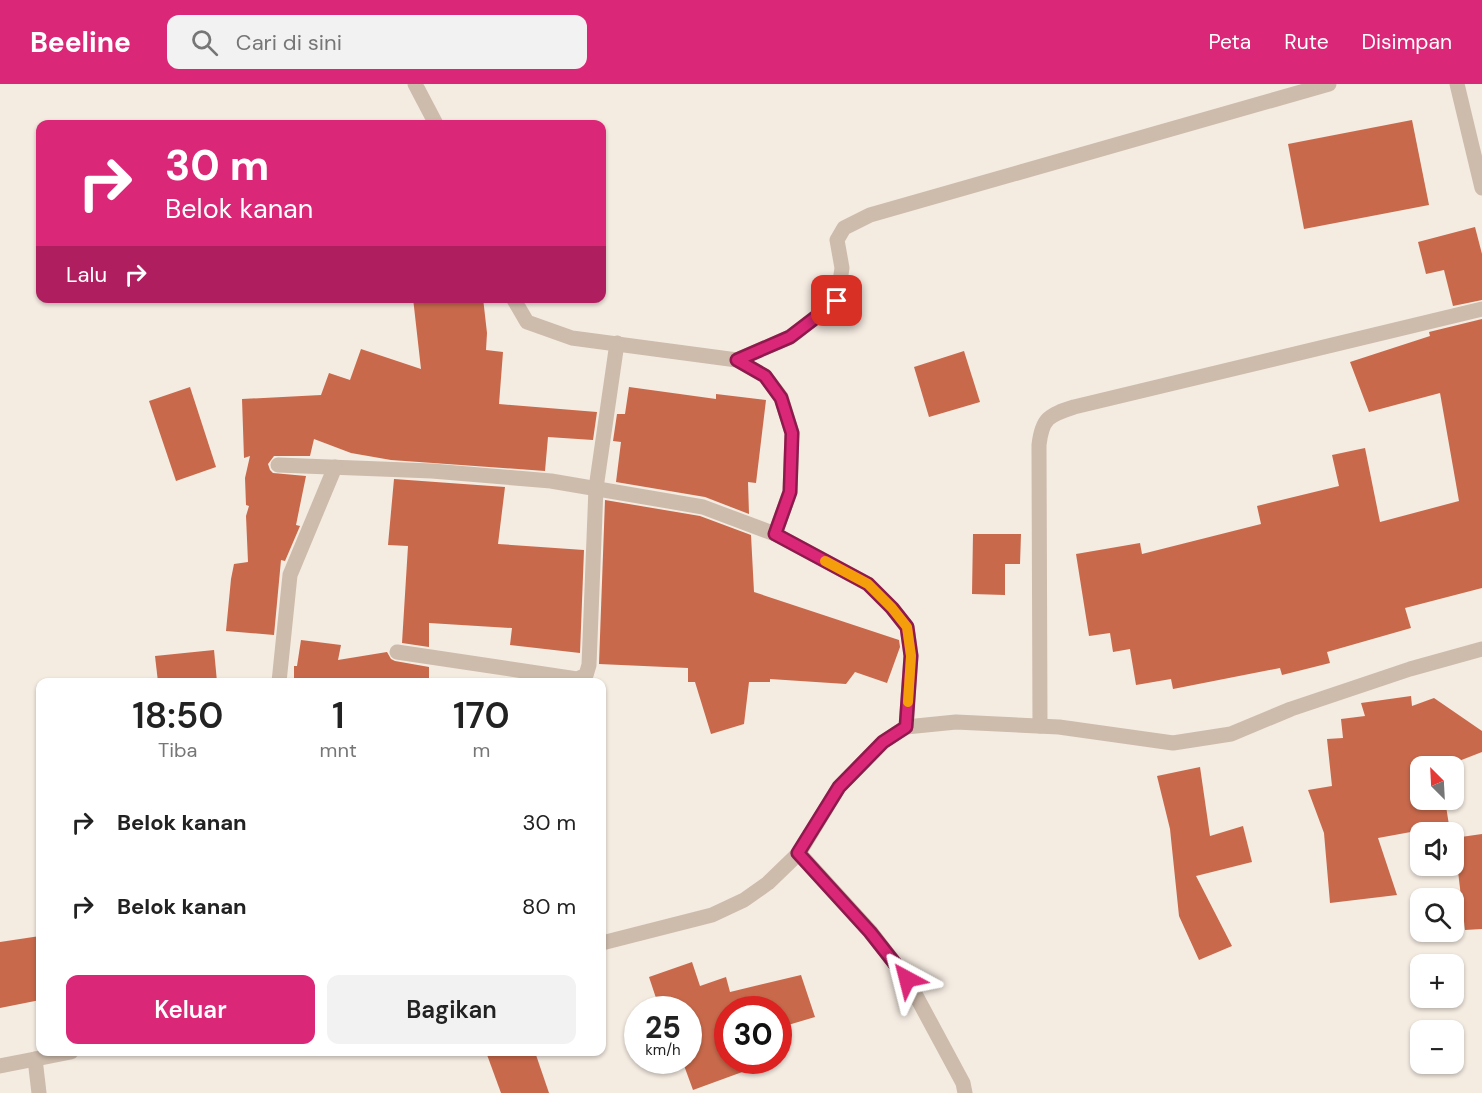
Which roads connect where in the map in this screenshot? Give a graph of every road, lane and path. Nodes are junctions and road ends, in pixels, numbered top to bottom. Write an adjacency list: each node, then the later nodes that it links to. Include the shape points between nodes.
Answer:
1 (414, 84): 4 (street)
2 (1329, 84): 9 (street, via 870,215 844,228 837,240 842,268 837,301 790,337)
3 (1456, 84): 5 (street)
4 (434, 120)
5 (1482, 188)
6 (516, 303): 8 (street, via 527,322 572,338)
7 (1482, 309): 19 (street, via 1052,414 1041,427 1039,445)
8 (617, 343): 9 (street); 12 (street)
9 (737, 360): 13 (street, via 765,376 781,398 792,433 790,492)
10 (278, 465): 11 (street)
11 (335, 467): 12 (street, via 432,471); 16 (street, via 290,575)
12 (596, 488): 13 (street, via 703,507); 18 (street, via 590,664 586,675)
13 (775, 534): 20 (street, via 868,584 907,627 911,656)
14 (1482, 649): 19 (street, via 1334,694 1231,734 1173,743)
15 (397, 652): 17 (street)
16 (279, 678)
17 (570, 678)
18 (579, 678)
19 (1040, 726): 20 (street, via 956,722)
20 (906, 727): 21 (street, via 883,742 839,787)
21 (798, 853): 22 (street, via 768,883 712,915); 27 (street, via 907,979)
22 (606, 942)
23 (50, 1056): 24 (street)
24 (35, 1059): 25 (street); 26 (street)
25 (0, 1066)
26 (39, 1093)
27 (965, 1093)

